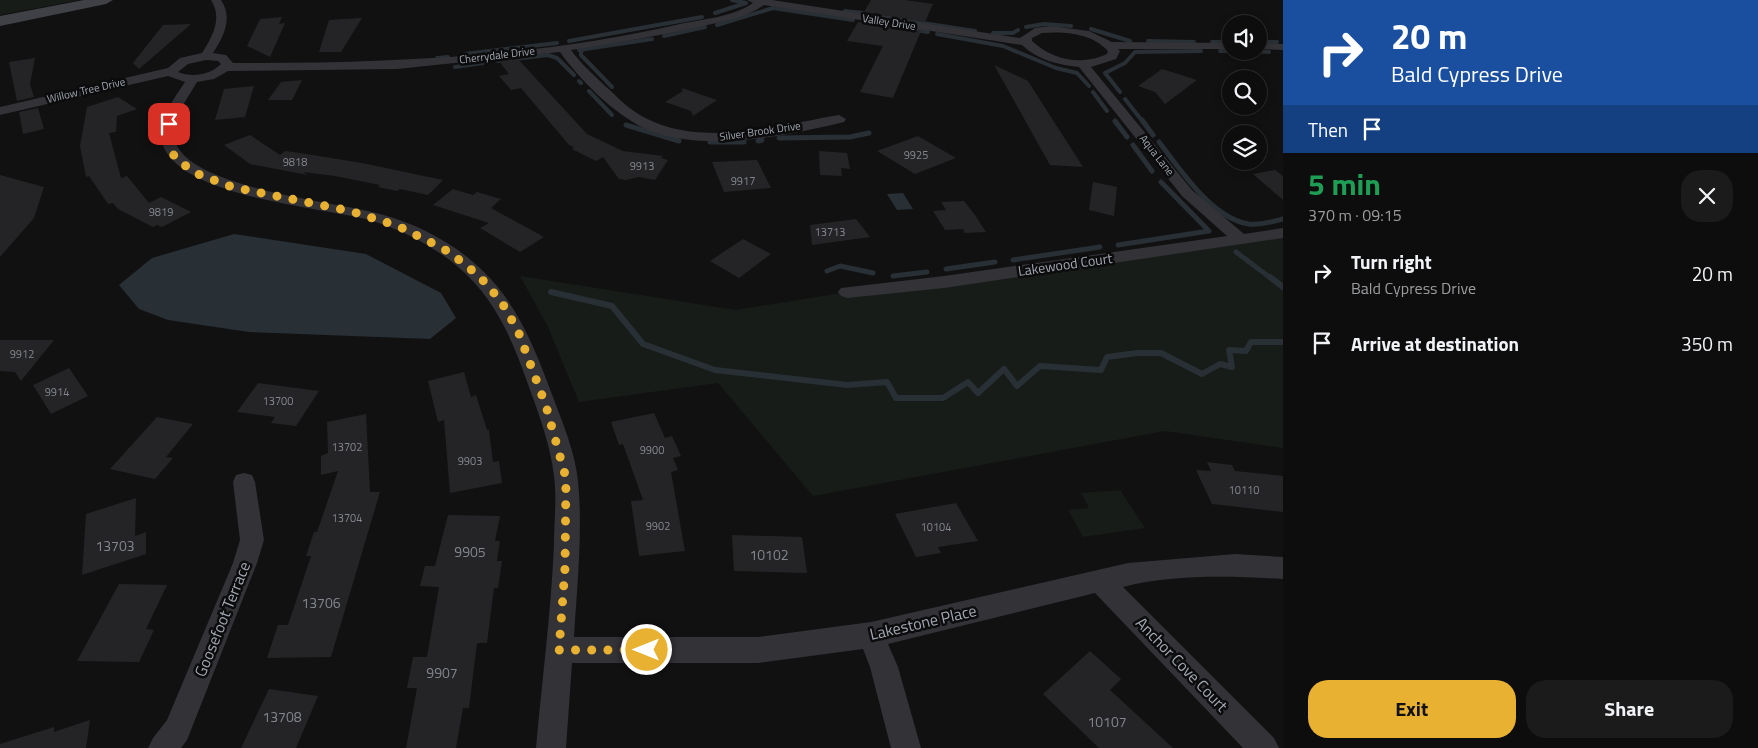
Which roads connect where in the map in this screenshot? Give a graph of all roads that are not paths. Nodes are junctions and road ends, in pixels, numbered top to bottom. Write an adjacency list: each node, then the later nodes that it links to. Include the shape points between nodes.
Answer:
1 (106, 0): 4 (main road)
2 (216, 0): 11 (street, via 222,8 223,17)
3 (757, 1): 5 (street, Valley Drive); 10 (street, Cherrydale Drive, via 750,10 713,20 657,33)
4 (0, 21)
5 (1026, 42): 6 (street, via 1031,33 1064,30 1091,35); 12 (street, via 1040,53)
6 (1110, 45): 7 (street); 12 (street, via 1114,51 1106,60)
7 (1222, 46)
8 (1267, 46): 9 (street)
9 (1283, 47)
10 (563, 48): 13 (street, Cherrydale Drive, via 353,67); 17 (street, Silver Brook Drive, via 626,112 636,120 659,129 727,137)
11 (206, 56): 13 (street, via 226,60); 14 (street, via 184,61)
12 (1082, 63): 19 (street, Aqua Lane, via 1187,193)
13 (225, 67): 15 (street, via 209,76)
14 (172, 71): 15 (street, via 177,77); 16 (street, Willow Tree Drive)
15 (193, 78): 25 (street, via 167,133 171,151 186,166 232,187 350,211 398,226 444,249 462,262 501,301 518,331 546,406 566,478 565,568)
16 (0, 111)
17 (838, 119)
18 (1283, 233): 19 (street, Lakewood Court)
19 (1241, 240): 20 (street, Lakewood Court, via 944,282)
20 (847, 292)
21 (244, 482): 26 (street, Goosefoot Terrace, via 252,540 246,563 177,730)
22 (1283, 568): 23 (street, Lakestone Place, via 1235,565 1183,568)
23 (1099, 580): 24 (street, Lakestone Place); 29 (street, Anchor Cove Court)
24 (871, 635): 25 (street, Lakestone Place, via 758,650); 28 (street, via 884,667)
25 (559, 650): 27 (street)
26 (163, 748)
27 (551, 748)
28 (906, 748)
29 (1264, 748)

